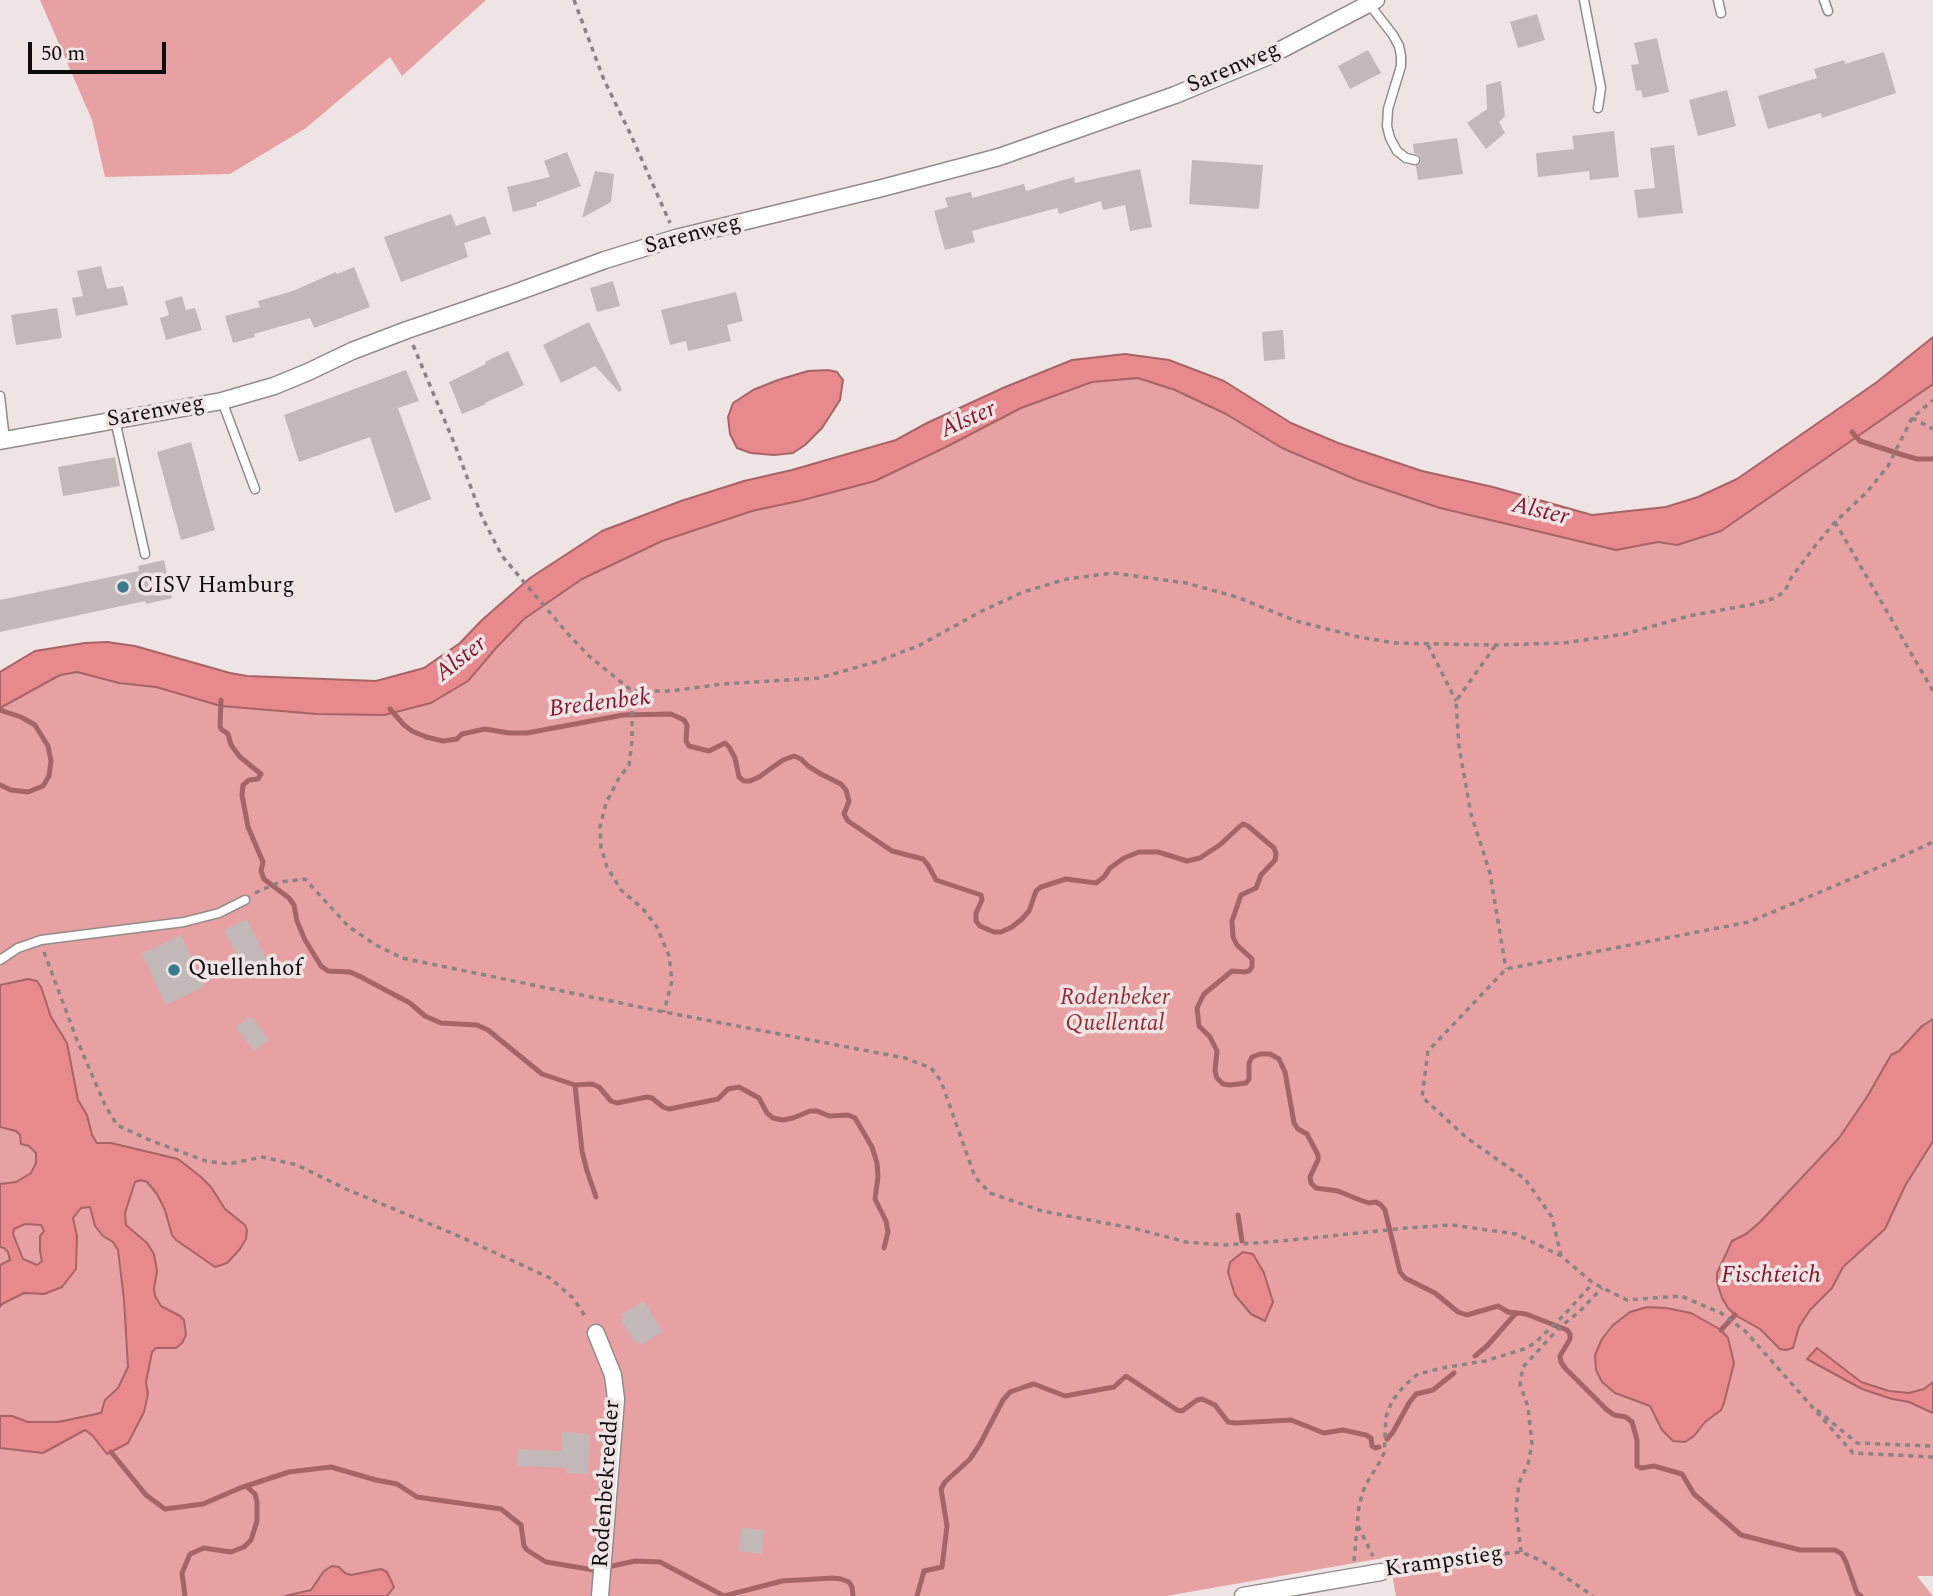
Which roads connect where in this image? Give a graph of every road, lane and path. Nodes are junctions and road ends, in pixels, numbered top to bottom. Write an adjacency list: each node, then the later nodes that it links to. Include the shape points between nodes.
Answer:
1 (574, 0): 10 (path, via 604,80)
2 (1584, 0): 8 (lane, via 1601,88)
3 (1718, 0): 7 (lane)
4 (1824, 0): 6 (lane)
5 (1372, 2): 9 (lane, via 1401,56 1388,109 1390,138 1397,151); 11 (street, Sarenweg, via 1269,56 1175,95 999,157 676,239)
6 (1828, 11)
7 (1721, 13)
8 (1598, 108)
9 (1415, 160)
10 (672, 230)
11 (407, 330): 14 (street, Sarenweg, via 274,386); 24 (path, via 502,556 589,656)
12 (0, 396): 18 (lane)
13 (1933, 400): 15 (path)
14 (222, 401): 16 (street, Sarenweg); 19 (lane)
15 (1912, 418): 17 (path); 20 (path, via 1888,466)
16 (115, 420): 18 (street, Sarenweg); 21 (lane)
17 (1933, 429)
18 (3, 441)
19 (255, 489)
20 (1835, 522): 23 (path, via 1785,592 1775,598 1625,634 1563,643); 25 (path)
21 (145, 554)
22 (1428, 645): 23 (path); 24 (path, via 1359,637 1186,583 1113,573 1023,592 920,645 819,678); 26 (path)
23 (1495, 645): 26 (path)
24 (632, 691): 33 (path, via 629,765 606,803 601,848 621,890 657,927 672,981)
25 (1933, 691)
26 (1456, 701): 32 (path, via 1471,814 1490,873)
27 (1933, 842): 32 (path, via 1749,922)
28 (262, 888): 33 (path, via 304,879 349,927 402,958)
29 (244, 900): 30 (lane, via 219,913 184,922)
30 (41, 940): 31 (lane); 37 (path, via 77,1040 117,1125 206,1161 228,1164 263,1157 318,1174 550,1278 573,1297)
31 (0, 960)
32 (1506, 969): 34 (path, via 1428,1051 1422,1097 1466,1138 1525,1179 1552,1217)
33 (664, 1012): 34 (path, via 905,1058 931,1068 941,1081 975,1177 990,1193 1042,1211 1186,1242 1224,1245 1452,1225 1516,1234)
34 (1562, 1256): 35 (path)
35 (1593, 1283): 36 (path); 41 (path, via 1524,1349 1418,1374 1404,1386 1386,1417 1384,1453 1365,1486)
36 (1602, 1288): 38 (path, via 1627,1300 1681,1296 1721,1313 1745,1331); 42 (path, via 1523,1367 1520,1384 1532,1444 1516,1508)
37 (596, 1333): 45 (street, Rodenbekredder, via 613,1375 616,1399)
38 (1808, 1402): 39 (path, via 1857,1443); 40 (path, via 1853,1453)
39 (1933, 1446)
40 (1933, 1457)
41 (1357, 1523): 43 (path); 44 (path)
42 (1521, 1552): 43 (path, Krampstieg); 47 (path, Krampstieg)
43 (1381, 1572): 44 (street, Krampstieg)
44 (1353, 1577): 46 (street, Krampstieg)
45 (600, 1596)
46 (1243, 1596)
47 (1593, 1596)

